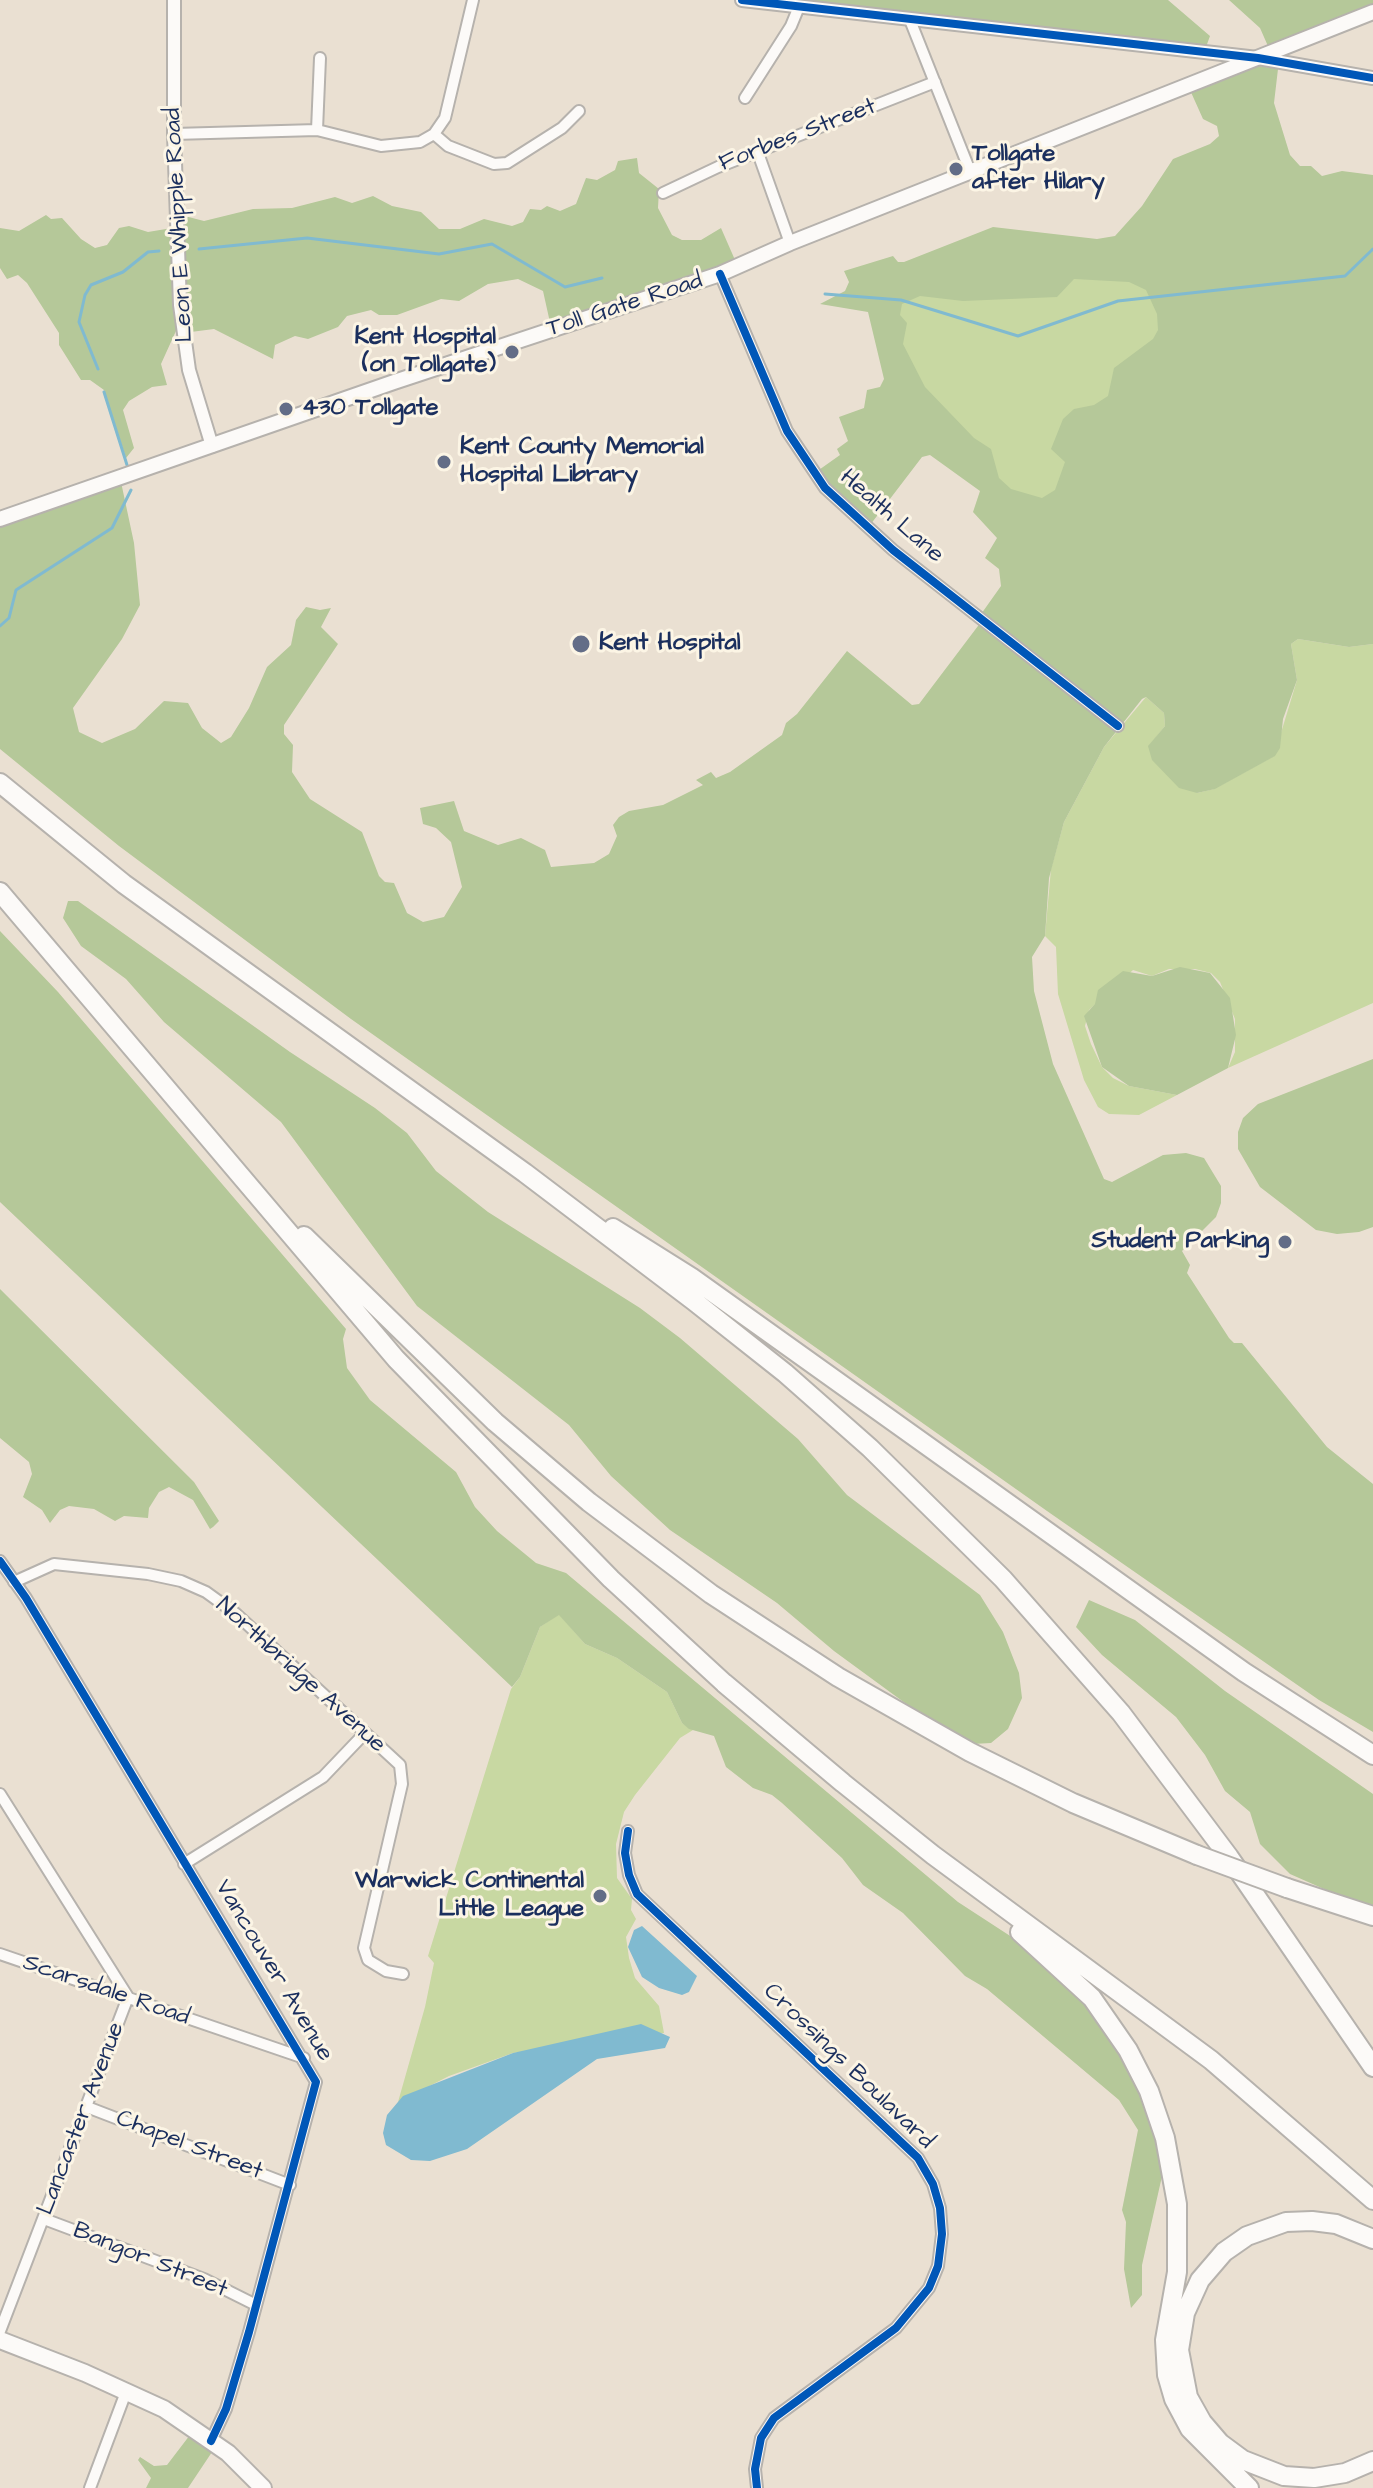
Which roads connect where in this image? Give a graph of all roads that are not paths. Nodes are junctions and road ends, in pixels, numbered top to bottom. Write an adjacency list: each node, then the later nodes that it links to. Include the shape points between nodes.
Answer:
1 (174, 0): 14 (street, Leon E Whipple Road)
2 (473, 0): 15 (street, via 453,98)
3 (742, 0): 4 (street)
4 (798, 9): 6 (street); 11 (street)
5 (1373, 12): 8 (main road, Toll Gate Road)
6 (910, 20): 8 (street); 10 (street)
7 (320, 58): 13 (street)
8 (1258, 58): 9 (street); 17 (main road, Toll Gate Road)
9 (1373, 78)
10 (935, 82): 16 (street, Forbes Street); 17 (street)
11 (745, 98)
12 (579, 111): 15 (street, via 507,163 494,164 448,146)
13 (317, 130): 14 (street); 15 (street, via 401,147)
14 (174, 134): 21 (street, Leon E Whipple Road, via 180,305 189,370)
15 (434, 134)
16 (758, 153): 18 (street, Forbes Street); 19 (street)
17 (970, 171): 19 (main road, Toll Gate Road)
18 (663, 193)
19 (790, 243): 20 (main road, Toll Gate Road)
20 (720, 274): 21 (main road, Toll Gate Road); 23 (street, Health Lane, via 787,431 825,488 883,542)
21 (212, 446): 22 (main road, Toll Gate Road)
22 (0, 519)
23 (1118, 726)
24 (0, 783): 27 (highway, via 124,884)
25 (0, 892): 26 (highway)
26 (222, 1155): 36 (highway, via 413,1377 538,1508 724,1683); 38 (highway, bridge, via 495,1422 619,1526 711,1594 838,1677 970,1752 1085,1808 1197,1855)
27 (525, 1173): 30 (highway, via 691,1277); 43 (highway, via 785,1373 1003,1579 1077,1660 1176,1785)
28 (0, 1561): 29 (street, Vancouver Avenue)
29 (14, 1582): 31 (street, Northbridge Avenue, via 54,1564 181,1581 235,1613); 37 (street, Vancouver Avenue)
30 (1307, 1714): 32 (highway); 33 (highway)
31 (365, 1733): 37 (street, via 323,1777); 40 (street, Northbridge Avenue, via 400,1765 402,1784 364,1948 368,1960)
32 (1373, 1748)
33 (1373, 1755)
34 (0, 1794): 41 (street, Lancaster Avenue)
35 (628, 1831): 57 (street, Crossings Boulavard, via 625,1853 637,1894 918,2158 940,2208 938,2266 929,2288 896,2328 774,2418 761,2438)
36 (903, 1831): 46 (highway, via 1222,2068); 58 (highway, via 1078,1984 1139,2070 1165,2138 1177,2204 1177,2272 1165,2351 1170,2387 1197,2439)
37 (184, 1864): 42 (street, Vancouver Avenue)
38 (1373, 1916)
39 (0, 1954): 41 (street, Scarsdale Road)
40 (403, 1974)
41 (128, 1997): 42 (street, Scarsdale Road); 44 (street, Lancaster Avenue)
42 (304, 2058): 45 (street, Vancouver Avenue, via 316,2082)
43 (1373, 2067)
44 (87, 2107): 45 (street, Chapel Street); 47 (street, Lancaster Avenue)
45 (290, 2185): 49 (street, Vancouver Avenue)
46 (1373, 2200)
47 (44, 2219): 49 (street, Bangor Street, via 204,2279); 50 (street, Lancaster Avenue)
48 (1373, 2239): 54 (highway, via 1312,2221 1286,2222 1247,2236 1224,2252 1200,2280 1185,2313 1179,2350 1185,2385 1202,2422 1243,2460 1284,2476 1314,2478)
49 (256, 2305): 53 (street, Vancouver Avenue, via 226,2409)
50 (0, 2331)
51 (0, 2340): 52 (main road)
52 (126, 2392): 53 (main road, via 164,2409); 55 (street)
53 (211, 2441): 56 (main road)
54 (1373, 2461)
55 (90, 2488)
56 (263, 2488)
57 (757, 2488)
58 (1249, 2488)

